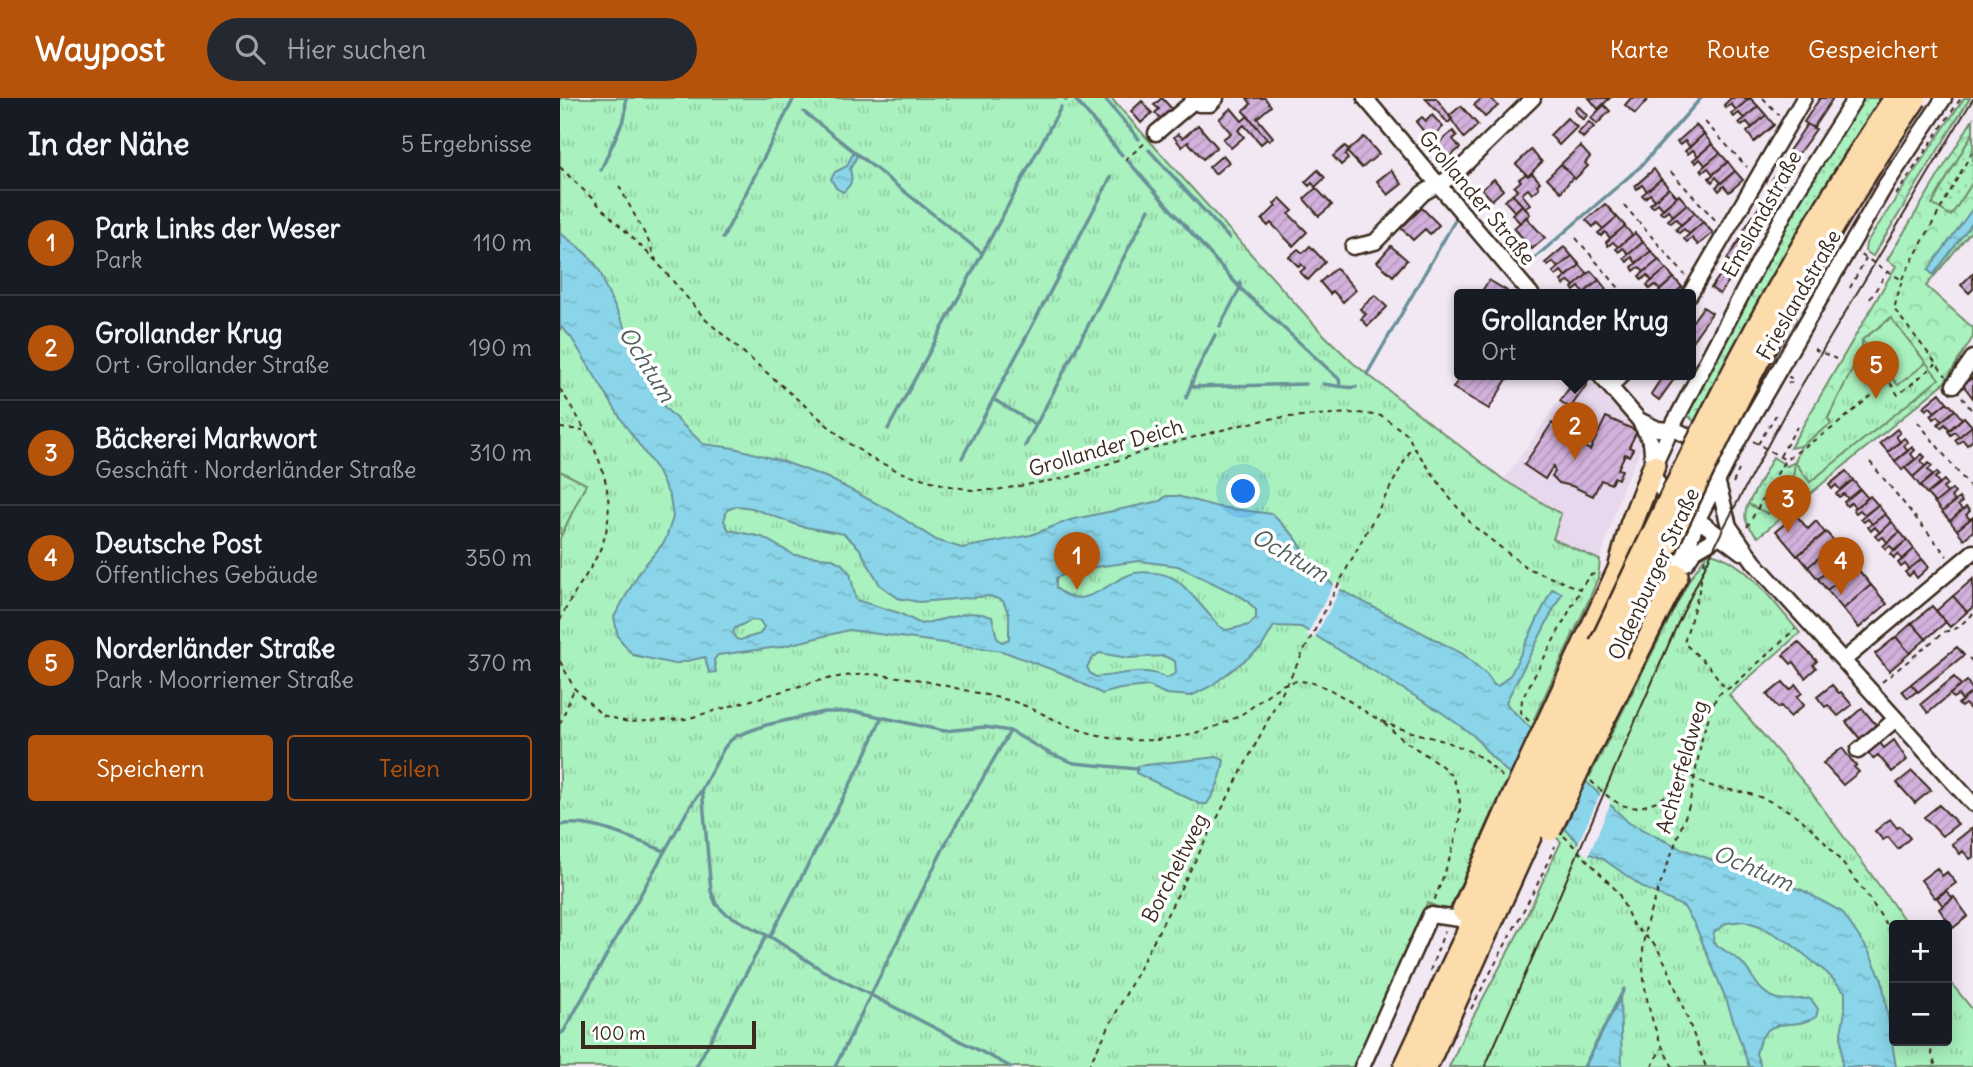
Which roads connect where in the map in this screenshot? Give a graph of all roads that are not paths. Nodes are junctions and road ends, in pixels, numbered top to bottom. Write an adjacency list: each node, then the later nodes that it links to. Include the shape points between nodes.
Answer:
1 (1216, 98): 9 (street, via 1210,104)
2 (1365, 98): 11 (street, Grollander Straße)
3 (1533, 98): 11 (street)
4 (1804, 98): 14 (street)
5 (1854, 98): 21 (street, Emslandstraße, via 1793,197)
6 (1895, 98): 29 (highway, Oldenburger Straße, bridge, via 1753,334 1659,520)
7 (1916, 98): 29 (highway, Oldenburger Straße, bridge, via 1767,343)
8 (1944, 98): 23 (street, Frieslandstraße, via 1885,186)
9 (1194, 99): 10 (street)
10 (1156, 133)
11 (1438, 185): 12 (street, via 1423,193 1376,242); 13 (street, Grollander Straße)
12 (1353, 247)
13 (1527, 289)
14 (1694, 289)
15 (1973, 358): 18 (street)
16 (1604, 380): 19 (street)
17 (1616, 380): 19 (street)
18 (1954, 385)
19 (1610, 386): 20 (street)
20 (1639, 420): 21 (street, via 1658,429); 22 (street, via 1651,442)
21 (1671, 429): 22 (street, Emslandstraße); 23 (street, via 1702,446)
22 (1654, 466): 24 (street, via 1665,496); 32 (highway)
23 (1718, 483): 24 (street, Frieslandstraße); 27 (street, via 1729,526)
24 (1698, 519): 25 (street); 28 (street, Frieslandstraße)
25 (1720, 536): 27 (street); 28 (street, via 1694,551)
26 (1973, 552): 30 (street)
27 (1754, 562): 30 (street)
28 (1677, 575): 32 (highway)
29 (1608, 649): 32 (highway, Oldenburger Straße)
30 (1843, 660): 31 (street)
31 (1895, 719): 33 (street); 34 (street)
32 (1556, 743): 35 (highway, Oldenburger Straße, bridge); 35 (highway, bridge)
33 (1858, 751)
34 (1973, 804)
35 (1531, 811): 36 (highway); 37 (highway, Oldenburger Straße); 37 (highway, via 1503,926)
36 (1460, 919): 37 (highway); 38 (street, via 1430,915)
37 (1471, 946): 39 (highway, Oldenburger Straße); 40 (highway, Oldenburger Straße)
38 (1362, 1067)
39 (1405, 1067)
40 (1426, 1067)

